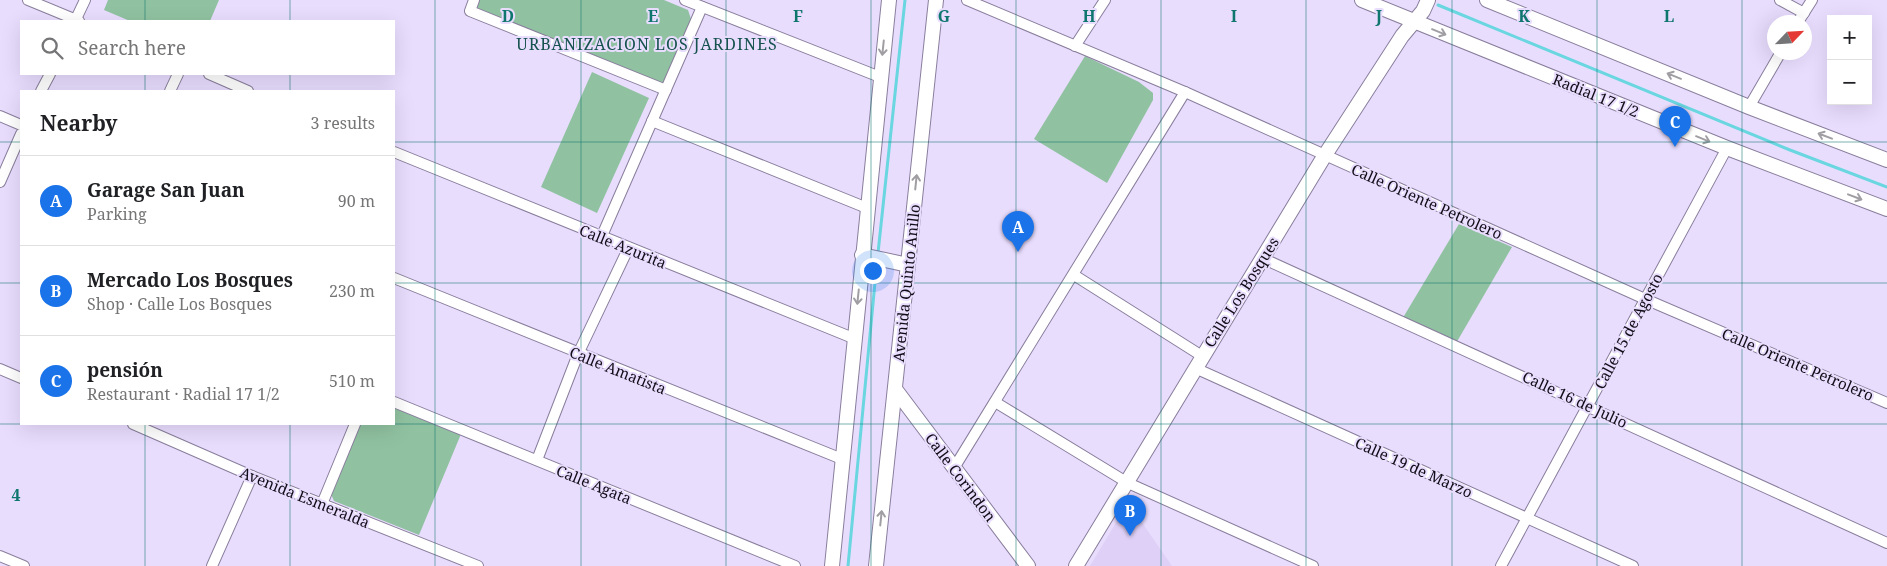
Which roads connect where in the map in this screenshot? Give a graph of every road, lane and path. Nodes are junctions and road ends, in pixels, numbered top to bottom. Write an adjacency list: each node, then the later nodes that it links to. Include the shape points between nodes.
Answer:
1 (28, 0): 17 (street)
2 (85, 0): 18 (street)
3 (474, 0): 29 (street, via 470,11)
4 (685, 0): 14 (street)
5 (889, 0): 25 (main road, one-way to 25)
6 (936, 0): 47 (main road, Avenida Quinto Anillo, one-way to 6)
7 (967, 0): 20 (street, Calle Oriente Petrolero)
8 (1104, 0): 20 (street)
9 (1362, 0): 19 (main road, Radial 17 1/2)
10 (1428, 0): 19 (main road, Calle Los Bosques)
11 (1487, 0): 31 (main road, one-way to 11)
12 (1780, 0): 15 (street)
13 (1812, 0): 16 (street)
14 (702, 7): 25 (street); 29 (street)
15 (1798, 15)
16 (1803, 15)
17 (75, 20)
18 (77, 20)
19 (1414, 22): 36 (main road, Radial 17 1/2, one-way to 36); 38 (main road, Calle Los Bosques)
20 (1075, 46): 30 (street, Calle Oriente Petrolero)
21 (1776, 60): 31 (street)
22 (50, 75): 26 (street)
23 (178, 75): 27 (street)
24 (211, 75): 28 (street)
25 (880, 77): 41 (main road)
26 (42, 90)
27 (170, 90)
28 (246, 90)
29 (666, 90): 33 (street)
30 (1185, 92): 38 (street, Calle Oriente Petrolero); 48 (street)
31 (1749, 107): 39 (main road, one-way to 31)
32 (0, 116): 34 (street)
33 (652, 121): 41 (street); 43 (street)
34 (20, 124)
35 (20, 136): 40 (street)
36 (1727, 148): 42 (main road, Radial 17 1/2, one-way to 42); 50 (street, Calle 15 de Agosto)
37 (395, 152): 43 (street, Calle Azurita)
38 (1325, 155): 46 (main road, Calle Los Bosques); 50 (street, Calle Oriente Petrolero)
39 (1887, 160)
40 (0, 182)
41 (866, 208): 45 (main road)
42 (1887, 209)
43 (601, 238): 44 (street, Calle Azurita)
44 (628, 249): 51 (street, Calle Azurita); 52 (street)
45 (862, 255): 47 (main road); 51 (main road, one-way to 51)
46 (1262, 258): 53 (main road, Calle Los Bosques); 60 (street, Calle 16 de Julio)
47 (908, 265): 56 (main road, Avenida Quinto Anillo)
48 (1074, 275): 53 (street, Calle 19 de Marzo); 58 (street)
49 (395, 278): 52 (street, Calle Amatista)
50 (1645, 299): 59 (street, Calle Oriente Petrolero); 60 (street, Calle 15 de Agosto)
51 (853, 338): 63 (main road)
52 (578, 354): 63 (street, Calle Amatista); 64 (street)
53 (1198, 362): 67 (main road, Calle Los Bosques); 69 (street, Calle 19 de Marzo)
54 (0, 369): 55 (street)
55 (20, 378)
56 (894, 389): 65 (main road, Calle Corindon); 77 (main road, Avenida Quinto Anillo, one-way to 56)
57 (395, 402): 64 (street, Calle Agata)
58 (995, 402): 65 (street); 67 (street)
59 (1887, 403)
60 (1588, 405): 69 (street, Calle 15 de Agosto); 70 (street, Calle 16 de Julio)
61 (355, 425): 68 (street)
62 (146, 426): 66 (street, Avenida Esmeralda)
63 (842, 459): 76 (main road)
64 (536, 460): 75 (street, Calle Agata)
65 (954, 468): 78 (main road, Calle Corindon)
66 (252, 476): 68 (street, Avenida Esmeralda); 73 (street)
67 (1128, 483): 79 (main road, Calle Los Bosques); 80 (street)
68 (322, 504): 74 (street, Avenida Esmeralda)
69 (1527, 518): 81 (street, Calle 15 de Agosto); 82 (street, Calle 19 de Marzo)
70 (1887, 544)
71 (0, 556): 72 (street)
72 (24, 566)
73 (212, 566)
74 (478, 566)
75 (795, 566)
76 (832, 566)
77 (876, 566)
78 (1028, 566)
79 (1076, 566)
80 (1313, 566)
81 (1501, 566)
82 (1633, 566)

